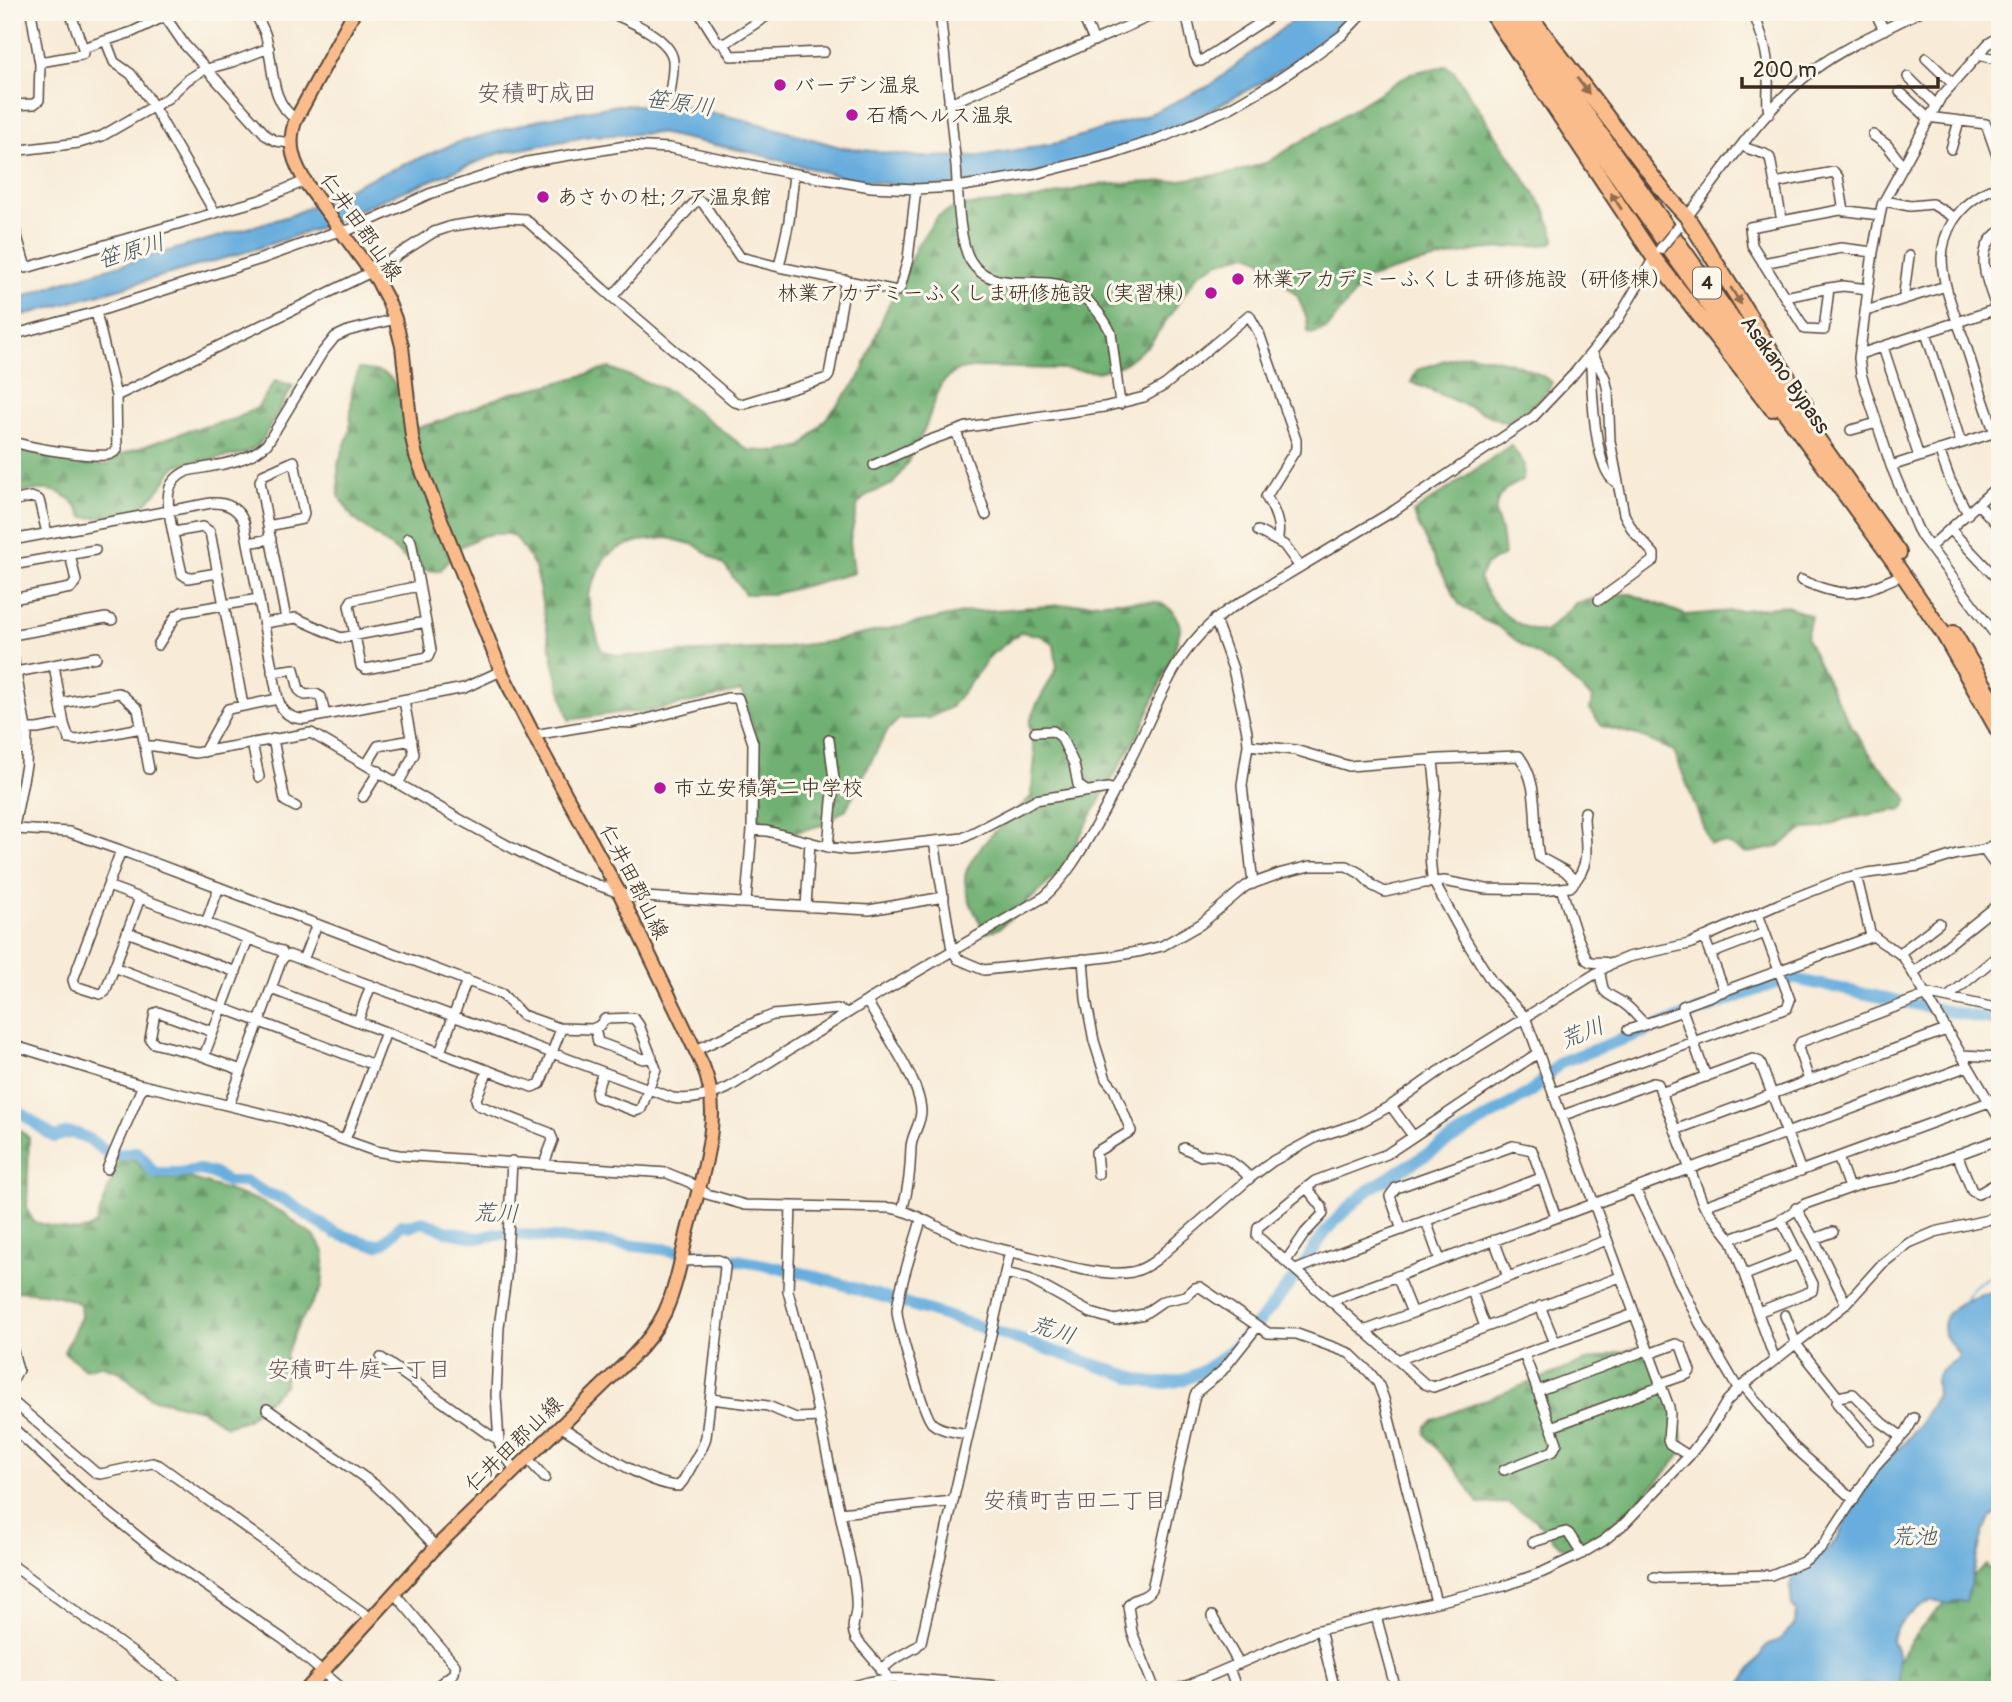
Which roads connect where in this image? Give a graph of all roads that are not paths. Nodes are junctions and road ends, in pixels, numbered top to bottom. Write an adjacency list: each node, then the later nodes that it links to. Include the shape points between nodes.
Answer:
1 (17, 12): 23 (street)
2 (31, 12): 36 (street)
3 (70, 12): 30 (street)
4 (254, 12): 31 (street)
5 (354, 12): 48 (main road)
6 (609, 12): 41 (street, via 645,29 670,52)
7 (699, 12): 29 (street)
8 (773, 12): 29 (street)
9 (940, 12): 42 (street)
10 (1081, 12): 28 (street)
11 (1160, 12): 28 (street)
12 (1186, 12): 13 (street, via 1195,55 1201,61)
13 (1277, 12)
14 (1364, 12): 60 (street, via 1341,36 1275,82 1196,123 1070,166)
15 (1491, 12): 74 (highway, one-way to 15)
16 (1501, 12): 114 (highway, Asakano Bypass / 4)
17 (1514, 12): 132 (highway, Asakano Bypass / 4)
18 (1527, 12): 70 (highway, one-way to 70, via 1665,193)
19 (1753, 12): 46 (street, via 1767,54)
20 (1875, 12): 25 (street)
21 (1919, 12): 24 (street)
22 (167, 14): 27 (street); 37 (street)
23 (12, 15)
24 (1900, 17): 25 (street)
25 (1884, 30): 46 (street, via 1822,64)
26 (2000, 36): 33 (street)
27 (106, 41): 30 (street); 45 (street, via 114,62 133,76)
28 (1094, 41): 42 (street)
29 (724, 44): 32 (street, via 733,57)
30 (83, 48): 36 (street, via 81,55)
31 (269, 48): 37 (street); 48 (street, via 276,93)
32 (824, 52)
33 (1978, 55): 35 (street); 39 (street)
34 (1926, 58): 39 (street)
35 (2000, 60)
36 (40, 61): 43 (street, via 38,102)
37 (206, 69): 45 (street); 51 (street, via 267,136)
38 (1908, 77): 44 (street)
39 (1953, 84): 44 (street)
40 (1900, 92): 47 (street)
41 (669, 99)
42 (949, 102): 60 (street)
43 (12, 104)
44 (1936, 105): 47 (street)
45 (152, 107): 54 (street, via 94,139); 65 (street)
46 (1769, 114): 52 (street)
47 (1929, 118): 49 (street); 56 (street)
48 (296, 119): 51 (main road)
49 (1959, 121): 53 (street); 55 (street, via 1986,124)
50 (1873, 135): 56 (street)
51 (290, 143): 59 (main road, 仁井田郡山線)
52 (1743, 146): 58 (street, via 1767,154); 70 (street)
53 (1951, 149)
54 (12, 151)
55 (2000, 164)
56 (1903, 166): 63 (street)
57 (794, 174): 62 (street, via 872,187); 71 (street, via 670,148 626,146 527,162 429,194); 77 (street)
58 (1775, 183): 64 (street, via 1834,172); 69 (street)
59 (307, 184): 65 (street); 71 (main road, 仁井田郡山線)
60 (957, 185): 62 (street); 99 (street, via 964,247 977,268 1003,281 1073,290 1106,323)
61 (2000, 186): 67 (street, via 1972,199)
62 (916, 188): 81 (street, via 908,259 899,289)
63 (1885, 201): 66 (street); 67 (street, via 1931,204)
64 (1844, 211): 66 (street); 69 (street)
65 (215, 213): 68 (street, via 26,268)
66 (1879, 215): 73 (street)
67 (1955, 218): 82 (street, via 1943,248)
68 (12, 219)
69 (1782, 221): 76 (street, via 1750,227 1752,246)
70 (1682, 222): 74 (street, bridge); 132 (highway, one-way to 132)
71 (341, 230): 79 (main road, 仁井田郡山線); 89 (street)
72 (2000, 230): 80 (street, via 1985,248)
73 (1873, 252): 76 (street, via 1841,248); 84 (street)
74 (1657, 254): 96 (street, via 1617,321); 114 (highway, via 1783,423)
75 (1909, 256): 87 (street)
76 (1763, 263): 86 (street)
77 (779, 267): 81 (street); 85 (street, via 740,257 699,201)
78 (2000, 268): 80 (street)
79 (371, 272): 85 (street, via 447,227 518,217); 91 (main road, 仁井田郡山線); 98 (street)
80 (1985, 273): 90 (street)
81 (846, 280): 85 (street, via 829,375 744,404 735,402)
82 (1946, 286): 87 (street); 92 (street)
83 (1829, 288): 84 (street); 86 (street); 86 (street, via 1824,330 1805,329)
84 (1868, 289): 88 (street)
85 (612, 297)
86 (1785, 297)
87 (1905, 299): 88 (street)
88 (1867, 311): 97 (street)
89 (96, 312): 94 (street); 98 (street)
90 (1999, 312): 92 (street)
91 (396, 319): 116 (street, via 335,337 267,444 240,460 180,475 168,493); 157 (main road, 仁井田郡山線, via 416,456)
92 (1958, 322): 93 (street); 103 (street)
93 (1926, 333): 95 (street); 105 (street)
94 (12, 335)
95 (1883, 347): 97 (street); 108 (street)
96 (1589, 355): 111 (street, via 1608,391); 111 (street, via 1601,457 1609,478); 135 (street, via 1533,417)
97 (1860, 355): 100 (street, via 1861,374)
98 (116, 396): 104 (street, via 117,450 111,454 72,453)
99 (1120, 404): 101 (street); 128 (street, via 1156,391 1249,315 1297,441 1266,496 1278,526)
100 (1877, 422): 102 (street); 110 (street)
101 (957, 430): 109 (street); 117 (street)
102 (1851, 430)
103 (1997, 431): 105 (street); 106 (street)
104 (12, 441)
105 (1961, 443): 107 (street)
106 (2000, 446)
107 (1940, 450): 108 (street); 118 (street)
108 (1919, 457): 110 (street)
109 (874, 465)
110 (1891, 466): 130 (street)
111 (1618, 484): 143 (street, via 1625,518 1655,557)
112 (2000, 484): 115 (street)
113 (12, 501): 123 (street, via 39,500)
114 (1852, 504): 137 (highway, Asakano Bypass / 4)
115 (1978, 504): 118 (street); 120 (street)
116 (169, 511): 123 (street); 124 (street); 129 (street, via 228,504 243,518)
117 (986, 514)
118 (1968, 514): 121 (street)
119 (268, 526): 119 (street, via 302,519 294,461 263,475 260,481); 126 (street)
120 (2000, 528)
121 (1951, 530): 130 (street); 139 (street)
122 (1258, 531): 128 (street)
123 (47, 533): 127 (street)
124 (174, 533): 136 (street, via 182,574 188,578); 136 (street, via 205,527 210,532)
125 (408, 538): 140 (street)
126 (271, 539): 129 (street); 145 (street)
127 (12, 540)
128 (1277, 540): 135 (street)
129 (248, 543): 142 (street)
130 (1930, 547): 152 (street)
131 (95, 550): 133 (street)
132 (1900, 553): 165 (highway, Asakano Bypass / 4)
133 (71, 554): 134 (street); 141 (street, via 76,581 71,588)
134 (12, 565)
135 (1300, 568): 146 (street)
136 (217, 573): 144 (street)
137 (1902, 575): 138 (street, via 1845,594); 172 (highway, Asakano Bypass / 4, via 1942,633)
138 (1801, 580)
139 (2000, 582)
140 (419, 586): 148 (street); 151 (street, via 353,599 349,606)
141 (12, 599)
142 (259, 599): 144 (street); 149 (street)
143 (1599, 600)
144 (224, 606): 153 (street, via 180,613); 164 (street)
145 (286, 618): 149 (street); 151 (street, via 296,618 339,638)
146 (1215, 619): 178 (street, via 1233,669); 189 (street, via 1176,664)
147 (112, 620): 150 (street)
148 (426, 622): 151 (street); 151 (street, via 432,650 428,657 366,669 361,666)
149 (264, 623): 159 (street)
150 (12, 635)
151 (356, 635)
152 (2000, 641)
153 (158, 645)
154 (12, 653): 158 (street)
155 (96, 657): 156 (street)
156 (54, 665): 158 (street); 163 (street)
157 (501, 671): 162 (street, via 464,688); 173 (main road, 仁井田郡山線)
158 (16, 672): 160 (street)
159 (272, 672): 161 (street); 166 (street, via 294,669 300,691 321,697)
160 (16, 691): 168 (street)
161 (278, 699): 164 (street); 166 (street, via 282,710 295,719)
162 (404, 701): 166 (street); 175 (street)
163 (61, 703): 167 (street); 169 (street, via 120,693 137,707)
164 (243, 705): 182 (street, via 226,710)
165 (2000, 712)
166 (325, 715)
167 (64, 724): 168 (street); 169 (street, via 67,737 74,740)
168 (26, 728): 170 (street); 181 (street)
169 (141, 728): 179 (street)
170 (12, 729)
171 (1035, 732): 190 (street, via 1053,731 1061,737 1078,785)
172 (2000, 734)
173 (534, 735): 194 (street, via 610,722 632,723 737,698 753,743); 210 (main road, 仁井田郡山線)
174 (273, 739): 177 (street); 184 (street, via 311,733); 192 (street, via 285,801)
175 (412, 740): 184 (street, via 378,746); 188 (street, via 414,755)
176 (829, 740): 199 (street, via 834,786)
177 (252, 743): 182 (street); 187 (street)
178 (1248, 745): 183 (street, via 1295,750 1349,766); 206 (street, via 1242,785)
179 (145, 746): 182 (street); 185 (street)
180 (12, 748): 181 (street)
181 (26, 750): 195 (street)
182 (204, 752)
183 (1433, 761): 204 (street); 205 (street, via 1521,758 1535,798 1539,857 1569,873)
184 (367, 764): 186 (street)
185 (149, 769)
186 (379, 771): 188 (street); 191 (street)
187 (259, 777)
188 (399, 782): 210 (street, via 516,850)
189 (1116, 790): 190 (street); 225 (street, via 1059,883 1044,897)
190 (1086, 791): 196 (street, via 1035,800 963,838)
191 (363, 797)
192 (296, 807)
193 (1585, 812): 205 (street, via 1587,855)
194 (752, 830): 198 (street); 213 (street)
195 (13, 833): 200 (street, via 72,833)
196 (934, 841): 199 (street, via 859,850); 211 (street)
197 (2000, 841): 201 (street)
198 (810, 842): 199 (street); 215 (street)
199 (828, 847)
200 (120, 850): 207 (street); 208 (street)
201 (1984, 850): 202 (street); 203 (street)
202 (2000, 872)
203 (1856, 875): 216 (street); 222 (street)
204 (1433, 881): 206 (street, via 1385,892 1351,867 1327,864 1298,868); 209 (street, via 1492,890); 250 (street, via 1492,982)
205 (1573, 883): 209 (street)
206 (1253, 884): 230 (street, via 1208,920 1162,946)
207 (108, 886): 212 (street); 233 (street, via 73,980 75,986 105,992)
208 (219, 887): 217 (street); 219 (street)
209 (1561, 888): 232 (street, via 1587,960)
210 (620, 894): 213 (street); 262 (main road, 仁井田郡山線)
211 (944, 897): 215 (street, via 869,910); 225 (street)
212 (140, 898): 217 (street); 220 (street)
213 (743, 903): 215 (street)
214 (2000, 904): 237 (street)
215 (806, 907)
216 (1758, 914): 221 (street); 223 (street)
217 (206, 923): 224 (street)
218 (1939, 923): 226 (street)
219 (317, 924): 231 (street); 238 (street)
220 (127, 932): 233 (street); 235 (street)
221 (1765, 933): 227 (street); 234 (street)
222 (1873, 936): 226 (street); 234 (street)
223 (1704, 937): 227 (street); 232 (street)
224 (248, 939): 229 (street); 235 (street)
225 (952, 950): 230 (street, via 958,959 984,970); 244 (street)
226 (1900, 953): 237 (street)
227 (1710, 954): 241 (street)
228 (2000, 954): 243 (street)
229 (285, 956): 231 (street); 240 (street)
230 (1083, 959): 302 (street, via 1094,1041 1106,1079 1132,1131 1096,1152)
231 (303, 960): 239 (street)
232 (1611, 964): 236 (street)
233 (114, 967): 246 (street)
234 (1779, 970): 241 (street); 260 (street, via 1790,1000 1787,1008)
235 (236, 972): 246 (street)
236 (1600, 972): 250 (street); 253 (street, via 1607,995)
237 (1913, 972): 242 (street)
238 (467, 981): 249 (street); 255 (street, via 505,995 522,1015)
239 (371, 985): 249 (street); 251 (street)
240 (271, 989): 251 (street); 252 (street)
241 (1724, 990): 247 (street, via 1683,1006)
242 (1926, 995): 243 (street); 257 (street); 276 (street, via 1801,1042 1798,1048)
243 (1948, 997): 245 (street)
244 (867, 1001): 248 (street); 314 (street, via 920,1102)
245 (1998, 1007)
246 (222, 1008): 252 (street); 258 (street)
247 (1682, 1011): 253 (street); 260 (street)
248 (848, 1013): 262 (street, via 837,1009 774,1016); 281 (street)
249 (454, 1016): 263 (street); 264 (street)
250 (1525, 1017): 265 (street); 286 (street)
251 (358, 1021): 259 (street)
252 (259, 1022): 270 (street); 272 (street)
253 (1647, 1024): 256 (street)
254 (594, 1028): 255 (street); 268 (street, via 598,1042 643,1059); 268 (street, via 605,1019 634,1018)
255 (561, 1029): 264 (street)
256 (1628, 1030)
257 (1946, 1030): 266 (street); 276 (street)
258 (213, 1032): 267 (street); 267 (street, via 155,1013 151,1041)
259 (386, 1032): 263 (street); 270 (street)
260 (1693, 1042): 275 (street); 279 (street)
261 (12, 1045): 277 (street)
262 (696, 1050): 281 (main road, 仁井田郡山線)
263 (440, 1052): 273 (street)
264 (552, 1053): 273 (street, via 537,1086); 274 (street)
265 (1538, 1053): 279 (street); 291 (street)
266 (1962, 1055): 269 (street); 271 (street)
267 (204, 1056): 272 (street)
268 (652, 1057): 278 (street, via 656,1069)
269 (2000, 1057)
270 (374, 1065): 293 (street)
271 (1968, 1066): 284 (street); 290 (street)
272 (241, 1070): 285 (street)
273 (488, 1070): 298 (street, via 476,1099 478,1105 550,1133 553,1140)
274 (603, 1072): 278 (street); 278 (street, via 596,1092 599,1099 638,1111)
275 (1706, 1077): 280 (street); 282 (street, via 1754,1059 1760,1063)
276 (1809, 1080): 282 (street)
277 (143, 1085): 285 (street); 300 (street)
278 (649, 1089): 281 (street, via 679,1099)
279 (1553, 1093): 287 (street)
280 (1661, 1093): 287 (street, via 1653,1083); 289 (street)
281 (711, 1094): 308 (main road, 仁井田郡山線, via 712,1122)
282 (1772, 1094): 289 (street); 290 (street)
283 (2000, 1096): 284 (street)
284 (1989, 1102): 288 (street); 296 (street)
285 (229, 1105): 293 (street)
286 (1391, 1106): 291 (street); 303 (street, via 1317,1137)
287 (1561, 1116): 310 (street)
288 (2000, 1120)
289 (1675, 1129): 299 (street)
290 (1786, 1133): 299 (street); 301 (street)
291 (1413, 1136): 306 (street, via 1377,1158)
292 (2000, 1139): 295 (street)
293 (345, 1140): 297 (street, via 399,1155)
294 (1184, 1148): 303 (street, via 1201,1156 1219,1156)
295 (1958, 1154): 305 (street, via 1972,1191 1978,1194); 307 (street)
296 (1838, 1157): 301 (street); 307 (street)
297 (512, 1161): 298 (street); 371 (street, via 497,1358)
298 (544, 1164): 308 (street, via 667,1173)
299 (1689, 1168): 309 (street); 312 (street)
300 (107, 1169)
301 (1801, 1171): 312 (street)
302 (1098, 1174)
303 (1250, 1178): 326 (street, via 1156,1260 1136,1271 1095,1270)
304 (1541, 1178): 316 (street); 319 (street); 320 (street, via 1532,1150 1513,1146 1396,1188 1390,1196)
305 (2000, 1181)
306 (1307, 1187): 330 (street, via 1323,1213); 330 (street, via 1257,1228 1256,1236)
307 (1849, 1188): 313 (street)
308 (698, 1189): 311 (street, via 745,1205); 329 (main road, 仁井田郡山線)
309 (1635, 1189): 310 (street); 358 (street, via 1700,1324)
310 (1593, 1204): 316 (street); 325 (street)
311 (791, 1206): 314 (street); 364 (street, via 788,1290)
312 (1704, 1206): 322 (street)
313 (1796, 1208): 318 (street); 323 (street)
314 (902, 1211): 317 (street)
315 (2000, 1213): 339 (street, via 1909,1243 1882,1264)
316 (1556, 1217): 324 (street)
317 (921, 1220): 326 (street, via 966,1240); 369 (street, via 898,1321 930,1420 942,1429)
318 (1781, 1220): 322 (street); 327 (street)
319 (1426, 1221): 320 (street); 328 (street)
320 (1402, 1230): 331 (street)
321 (1833, 1232): 323 (street)
322 (1731, 1238): 333 (street)
323 (1814, 1238): 339 (street)
324 (1494, 1240): 328 (street); 335 (street)
325 (1606, 1240): 335 (street); 336 (street)
326 (1010, 1251): 332 (street)
327 (1799, 1254): 333 (street); 342 (street, via 1813,1284 1812,1292)
328 (1440, 1260): 334 (street)
329 (680, 1261): 361 (street, via 718,1260 724,1264); 366 (main road, 仁井田郡山線, via 665,1312 652,1332)
330 (1286, 1261): 331 (street)
331 (1296, 1270): 338 (street)
332 (1006, 1273): 345 (street, via 1029,1279 1091,1313 1115,1320 1144,1314 1199,1287); 369 (street)
333 (1745, 1275): 342 (street)
334 (1397, 1276): 338 (street); 341 (street)
335 (1508, 1277): 337 (street)
336 (1620, 1277): 340 (street); 343 (street)
337 (1472, 1291): 341 (street); 346 (street)
338 (1330, 1301): 347 (street)
339 (1846, 1304): 349 (street)
340 (1540, 1306): 346 (street); 348 (street)
341 (1412, 1312): 347 (street)
342 (1758, 1312): 355 (street)
343 (1634, 1314): 348 (street); 351 (street)
344 (1785, 1315): 349 (street)
345 (1257, 1327): 387 (street, via 1273,1334 1297,1334 1346,1352 1378,1383); 403 (street, via 1222,1371 1195,1395 1152,1589 1128,1606 1132,1632)
346 (1485, 1327): 354 (street)
347 (1364, 1331): 354 (street)
348 (1555, 1343): 352 (street)
349 (1796, 1344): 355 (street); 360 (street)
350 (12, 1347): 356 (street, via 18,1370)
351 (1648, 1352): 357 (street); 357 (street, via 1681,1346 1690,1371); 359 (street)
352 (1524, 1354): 354 (street, via 1435,1387); 359 (street)
353 (381, 1358): 371 (street)
354 (1398, 1360)
355 (1775, 1360): 358 (street)
356 (12, 1381)
357 (1660, 1386): 368 (street); 373 (street, via 1670,1414 1668,1440)
358 (1741, 1387): 373 (street); 378 (street, via 1794,1447)
359 (1537, 1391): 368 (street)
360 (1838, 1397): 370 (street, via 1853,1394); 372 (street, via 1837,1403)
361 (711, 1399): 364 (street, via 768,1406 796,1418); 366 (street, via 704,1444 679,1486 643,1476)
362 (12, 1401): 390 (street, via 96,1473 159,1465)
363 (267, 1409): 382 (street, via 375,1485)
364 (819, 1417): 380 (street)
365 (1914, 1418): 370 (street)
366 (560, 1426): 374 (main road, 仁井田郡山線)
367 (12, 1427): 394 (street, via 157,1552)
368 (1551, 1427): 376 (street, via 1556,1443 1553,1451)
369 (968, 1434): 379 (street)
370 (1901, 1436): 378 (street)
371 (498, 1439): 375 (street)
372 (1869, 1440)
373 (1689, 1455): 383 (street, via 1625,1523)
374 (527, 1458): 375 (main road, 仁井田郡山線); 377 (street)
375 (515, 1469): 382 (main road, 仁井田郡山線)
376 (1504, 1470)
377 (545, 1478)
378 (1854, 1500): 385 (street, via 1822,1547 1777,1574)
379 (953, 1501): 380 (street); 395 (street, via 921,1642 893,1660)
380 (840, 1513): 395 (street, via 854,1579 853,1633)
381 (1533, 1542): 383 (street, via 1566,1532)
382 (436, 1547): 386 (main road, 仁井田郡山線)
383 (1582, 1554): 387 (street, via 1528,1579)
384 (12, 1565): 398 (street)
385 (1654, 1577)
386 (395, 1594): 390 (main road, 仁井田郡山線); 401 (street, via 455,1665 454,1673)
387 (1436, 1602): 389 (street)
388 (1212, 1616): 392 (street)
389 (1376, 1616): 391 (street); 407 (street)
390 (372, 1619): 394 (main road, 仁井田郡山線)
391 (1320, 1630): 392 (street); 406 (street)
392 (1239, 1664): 393 (street)
393 (1229, 1668): 404 (street); 405 (street)
394 (323, 1671): 399 (main road, 仁井田郡山線); 400 (street)
395 (884, 1675): 396 (street); 402 (street)
396 (990, 1687): 397 (street)
397 (1013, 1689)
398 (184, 1690)
399 (306, 1690)
400 (344, 1690)
401 (432, 1690)
402 (845, 1690)
403 (1155, 1690)
404 (1174, 1690)
405 (1237, 1690)
406 (1335, 1690)
407 (1396, 1690)

